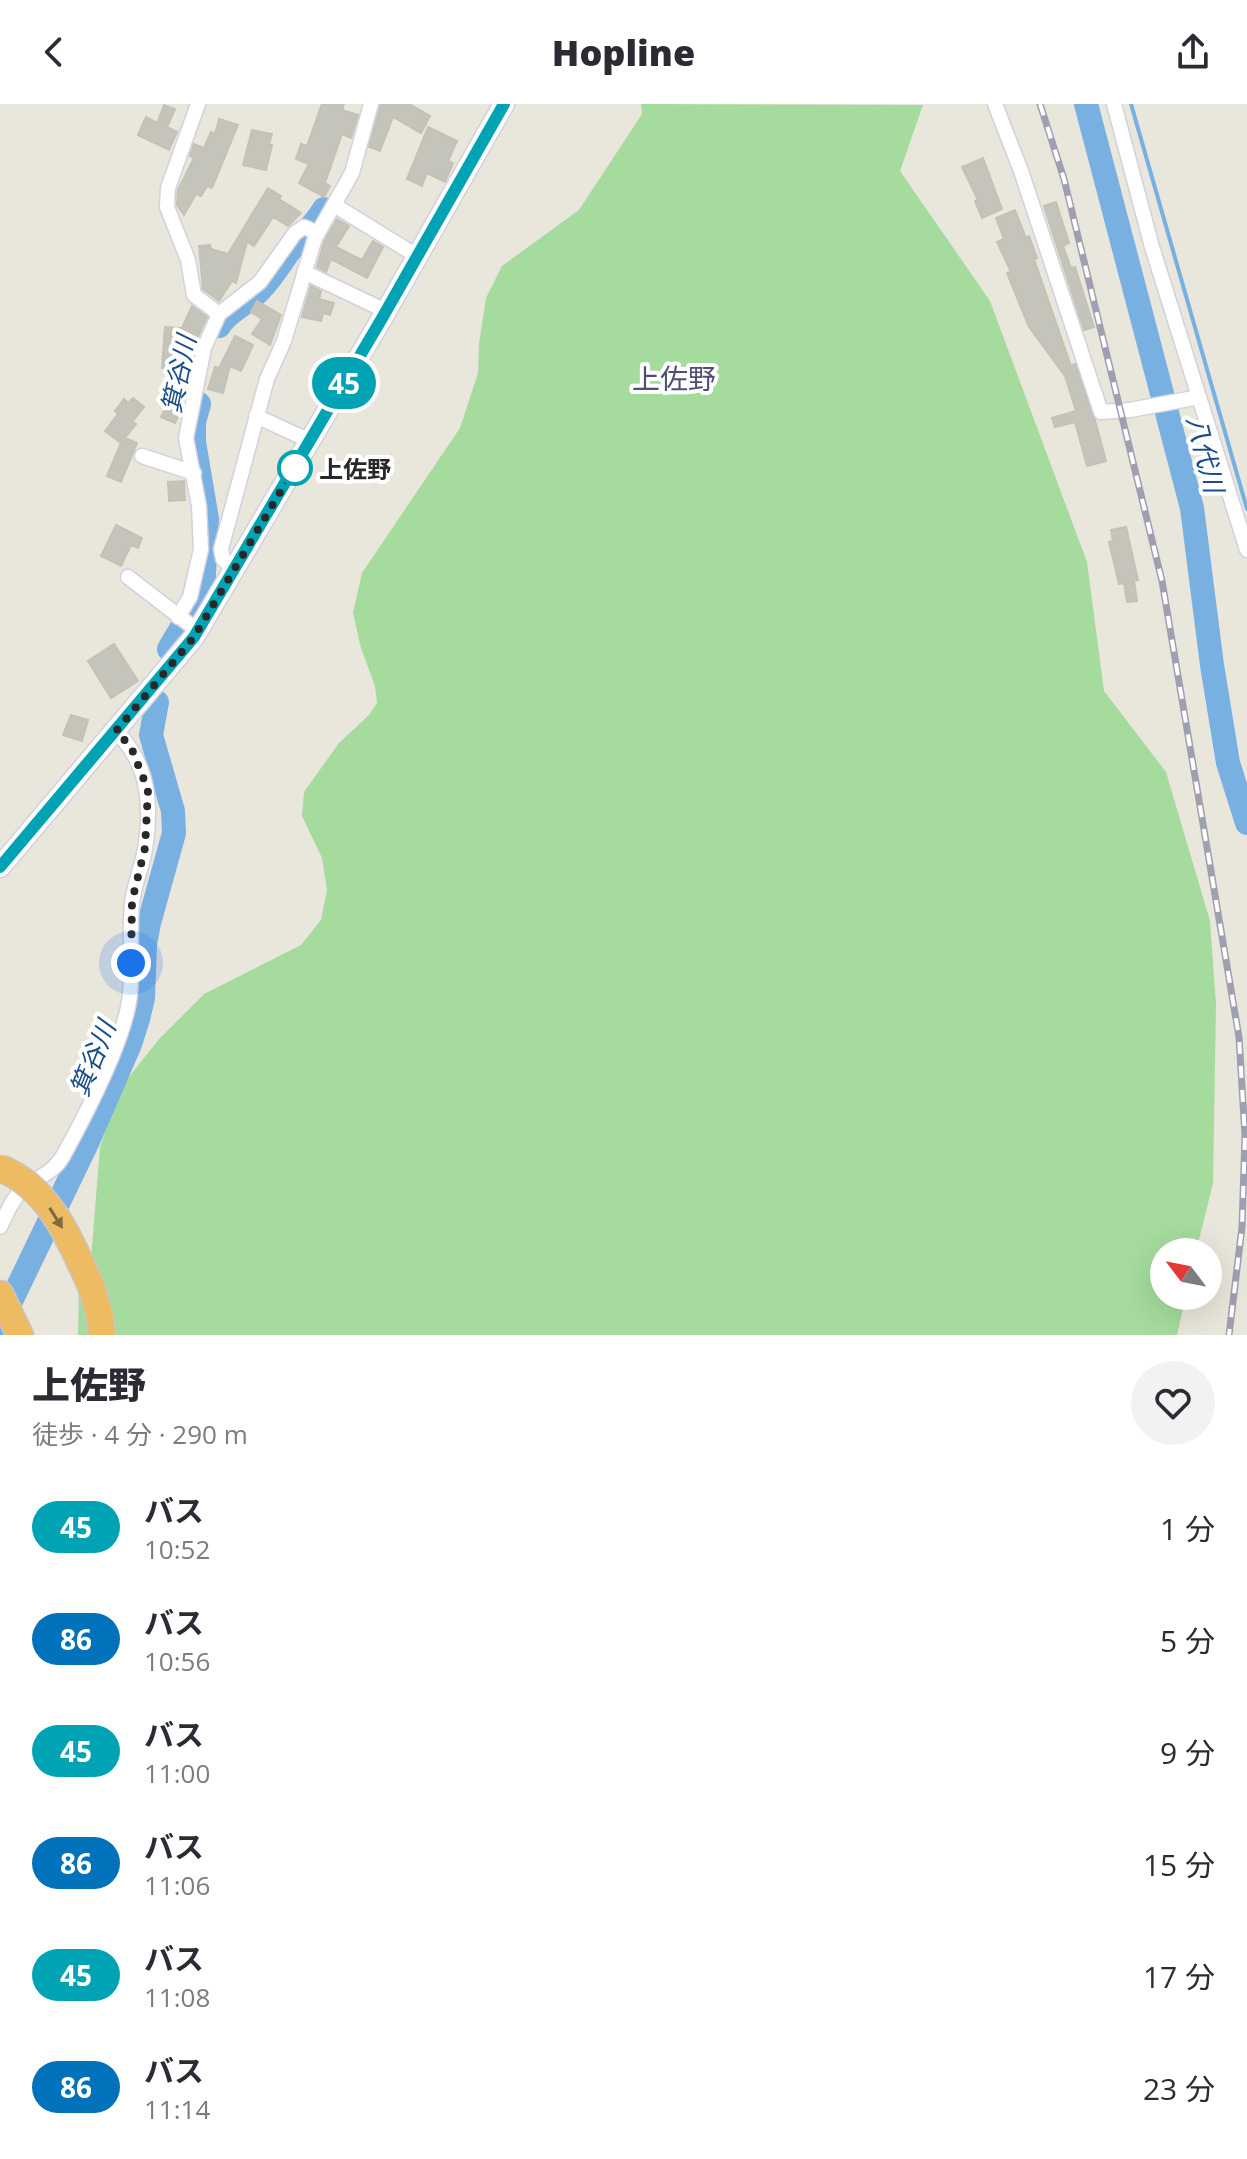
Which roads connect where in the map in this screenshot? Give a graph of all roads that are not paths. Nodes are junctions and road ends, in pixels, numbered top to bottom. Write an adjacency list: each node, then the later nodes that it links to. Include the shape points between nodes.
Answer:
1 (198, 104): 11 (street, via 168,188 167,207 188,260 194,295)
2 (371, 104): 6 (street, via 352,173)
3 (504, 104): 8 (main road)
4 (995, 104): 12 (street, via 1101,412)
5 (1114, 104): 12 (street)
6 (334, 205): 7 (street); 8 (street)
7 (318, 233): 9 (street); 11 (street, via 304,227 295,233 260,282)
8 (417, 256): 10 (main road)
9 (304, 272): 10 (street); 13 (street)
10 (386, 311): 14 (main road)
11 (219, 314): 16 (street, via 204,348 187,427)
12 (1199, 397): 18 (street)
13 (256, 416): 14 (street); 19 (street)
14 (310, 441): 20 (main road)
15 (142, 456): 16 (street)
16 (194, 473): 17 (street)
17 (201, 549): 19 (street); 22 (street, via 190,597)
18 (1247, 550)
19 (222, 553): 20 (street)
20 (235, 571): 23 (main road)
21 (128, 577): 22 (street)
22 (178, 617): 23 (street)
23 (198, 631): 24 (main road)
24 (116, 731): 25 (main road); 27 (street, via 131,747 148,790 145,848 132,901 126,1014 61,1160 19,1193)
25 (0, 867)
26 (0, 1168): 30 (highway, one-way to 30, bridge, via 26,1182 60,1223 91,1286)
27 (0, 1227)
28 (0, 1294): 29 (highway)
29 (20, 1335)
30 (102, 1335)

